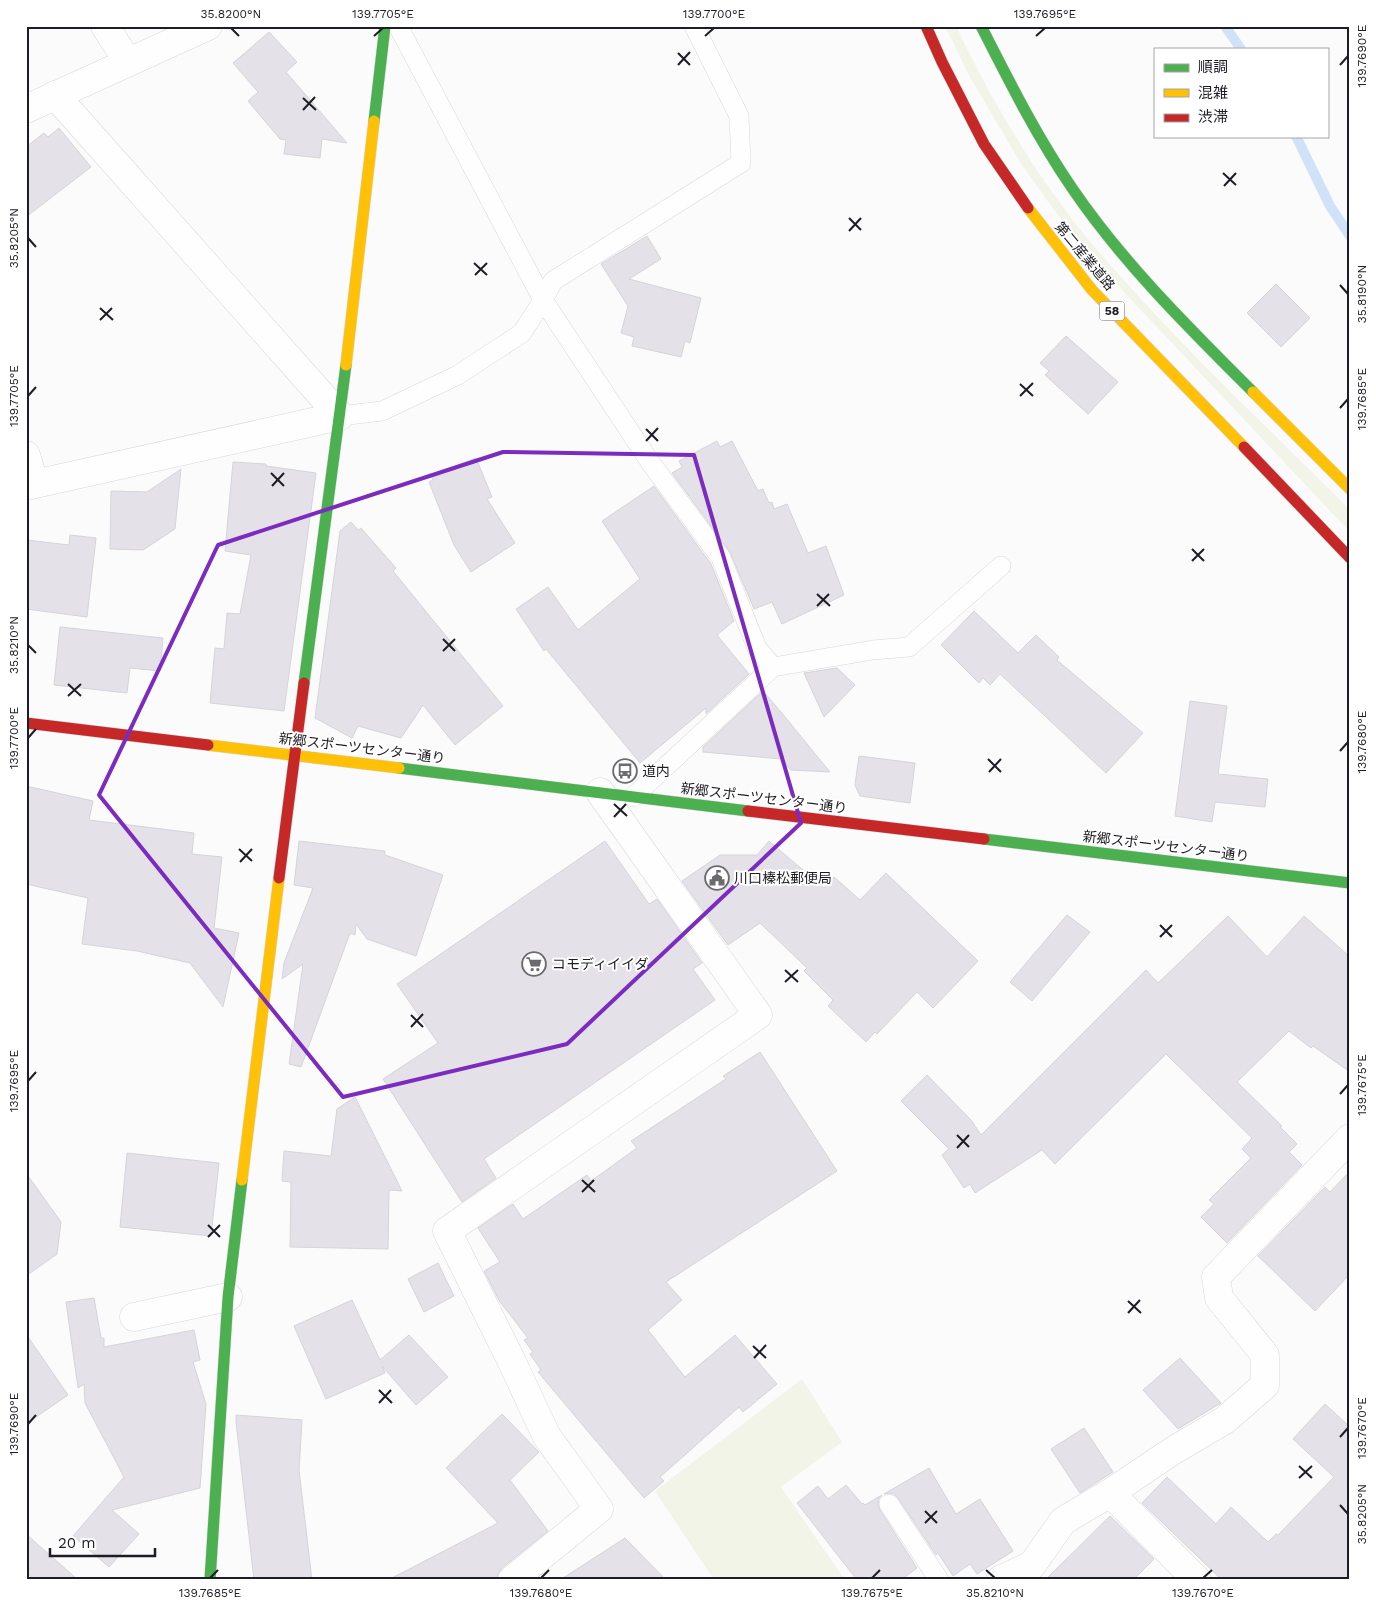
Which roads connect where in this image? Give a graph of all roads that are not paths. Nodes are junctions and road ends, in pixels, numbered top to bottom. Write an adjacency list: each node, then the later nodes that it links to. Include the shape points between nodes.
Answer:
1 (105, 26): 8 (street)
2 (208, 26): 8 (street)
3 (385, 26): 12 (street)
4 (398, 26): 11 (lane)
5 (694, 26): 11 (lane, via 739,116 741,163 553,281)
6 (926, 26): 16 (street, 第二産業道路 / 58, via 984,144 1036,220 1092,290)
7 (981, 26): 15 (street, via 1026,113 1072,188 1124,256 1218,357)
8 (128, 62): 9 (street)
9 (55, 96): 10 (street); 12 (street)
10 (26, 108)
11 (543, 300): 12 (lane, via 522,333 458,374 382,411); 18 (lane, via 650,462 721,558 757,648)
12 (340, 416): 14 (street); 20 (street)
13 (26, 455): 14 (street)
14 (30, 485)
15 (1350, 489)
16 (1350, 558)
17 (1001, 566): 18 (lane, via 910,647)
18 (773, 667): 22 (lane)
19 (26, 723): 20 (street, 新郷スポーツセンター通り)
20 (294, 754): 21 (street, 新郷スポーツセンター通り); 25 (street)
21 (600, 792): 22 (street, 新郷スポーツセンター通り); 30 (street, via 758,1014 447,1231 546,1435 598,1509)
22 (633, 797): 23 (street, 新郷スポーツセンター通り)
23 (1350, 883)
24 (1350, 1138): 27 (street, via 1216,1277 1219,1298 1265,1355 1265,1385 1225,1420)
25 (228, 1297): 26 (street); 29 (street)
26 (134, 1317)
27 (1110, 1493): 32 (street, via 1063,1521 1032,1565); 33 (street)
28 (889, 1504): 31 (lane)
29 (210, 1580)
30 (512, 1580)
31 (939, 1580)
32 (1000, 1580)
33 (1197, 1580)

